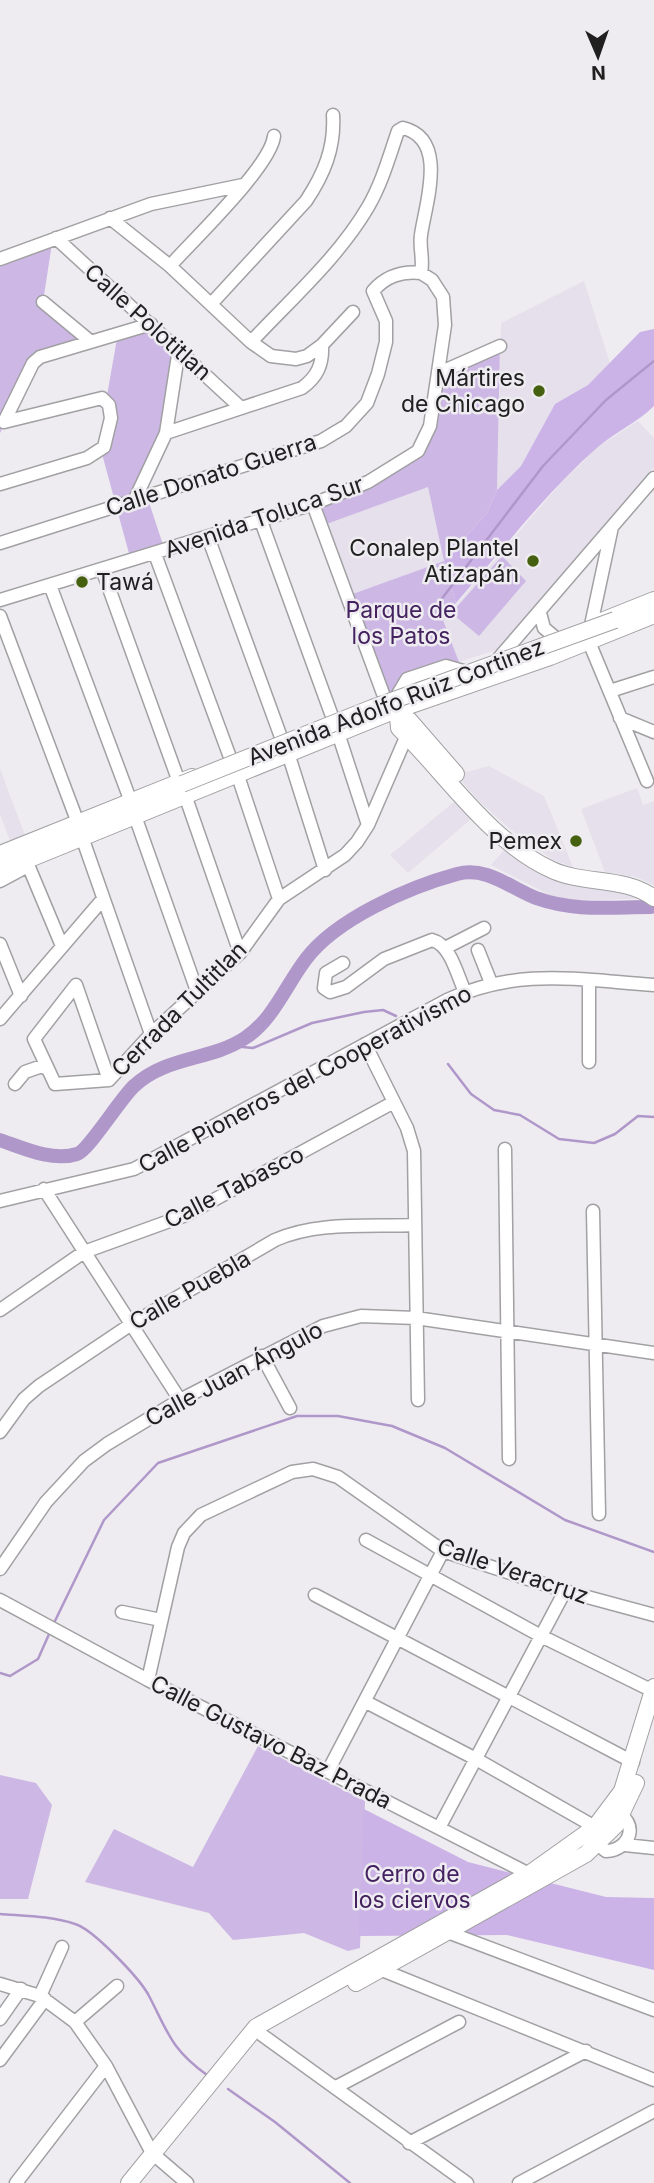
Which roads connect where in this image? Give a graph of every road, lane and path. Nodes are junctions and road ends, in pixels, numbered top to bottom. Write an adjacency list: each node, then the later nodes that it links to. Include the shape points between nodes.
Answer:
1 (333, 115): 10 (street, via 331,147 319,182)
2 (274, 136): 3 (street, via 267,157)
3 (243, 184): 4 (street, via 173,198); 7 (street)
4 (110, 218): 5 (street); 7 (street)
5 (56, 238): 6 (street); 12 (street, Calle Polotitlan)
6 (0, 259)
7 (170, 266): 10 (street)
8 (421, 273): 14 (street, via 420,237 431,179 425,145 403,128 357,224); 18 (street, Avenida Toluca Sur, via 432,280 445,304); 23 (street, Calle Donato Guerra, via 387,278 373,291 386,321 386,342 367,403 346,426 321,441)
9 (43, 302): 13 (street)
10 (212, 303): 14 (street)
11 (353, 312): 15 (street)
12 (151, 324): 13 (street); 17 (street, Calle Polotitlan)
13 (90, 341): 22 (street, via 33,363 4,422 102,398 109,405 111,418 104,447 87,458)
14 (251, 342): 15 (street, via 284,359 307,356)
15 (322, 345): 19 (street, via 321,364 302,388)
16 (500, 346): 18 (street)
17 (179, 349): 19 (street, Calle Polotitlan); 20 (street)
18 (439, 373): 24 (street, Avenida Toluca Sur, via 430,426 418,451 368,482)
19 (240, 407): 20 (street)
20 (166, 433): 23 (street)
21 (654, 478): 26 (street)
22 (0, 484)
23 (135, 499): 28 (street, Calle Donato Guerra)
24 (313, 505): 25 (street, Avenida Toluca Sur); 44 (street)
25 (261, 521): 27 (street, Avenida Toluca Sur); 46 (street)
26 (613, 524): 34 (street); 37 (street)
27 (208, 537): 29 (street, Avenida Toluca Sur); 49 (street)
28 (0, 543)
29 (155, 554): 30 (street, Avenida Toluca Sur); 50 (street)
30 (102, 569): 31 (street, Avenida Toluca Sur); 52 (street)
31 (50, 585): 33 (street, Avenida Toluca Sur); 53 (street)
32 (654, 599): 35 (main road, Avenida Adolfo Ruiz Cortinez)
33 (0, 600)
34 (540, 613): 38 (street, via 544,628); 40 (street)
35 (643, 614): 37 (main road, Avenida Adolfo Ruiz Cortinez); 52 (main road, Avenida Adolfo Ruiz Cortinez, bridge, via 372,708)
36 (0, 616): 55 (street)
37 (590, 634): 38 (main road, Avenida Adolfo Ruiz Cortinez); 42 (street); 43 (main road, Avenida Adolfo Ruiz Cortinez)
38 (557, 639): 39 (main road, Avenida Adolfo Ruiz Cortinez)
39 (516, 652): 40 (main road, Avenida Adolfo Ruiz Cortinez); 44 (main road, via 492,668 410,697)
40 (499, 658): 44 (main road, Avenida Adolfo Ruiz Cortinez, via 463,671)
41 (654, 677): 42 (street)
42 (610, 691): 45 (street)
43 (434, 697): 44 (main road, Avenida Adolfo Ruiz Cortinez); 48 (main road, via 422,714)
44 (397, 714): 46 (main road, Avenida Adolfo Ruiz Cortinez); 46 (main road, Avenida Adolfo Ruiz Cortinez, via 355,727); 48 (main road); 54 (street, Cerrada Tultitlan); 62 (main road, via 483,819 534,859 563,874 633,886)
45 (620, 718): 47 (street); 51 (street)
46 (336, 726): 49 (main road, Avenida Adolfo Ruiz Cortinez); 54 (street)
47 (654, 732)
48 (426, 739): 61 (main road, via 480,802 553,860)
49 (285, 746): 50 (main road, Avenida Adolfo Ruiz Cortinez); 58 (street)
50 (234, 767): 52 (main road, Avenida Adolfo Ruiz Cortinez); 64 (street)
51 (646, 781)
52 (182, 788): 53 (main road, Avenida Adolfo Ruiz Cortinez); 70 (street)
53 (133, 809): 55 (main road, Avenida Adolfo Ruiz Cortinez); 75 (street)
54 (368, 825): 58 (street, Cerrada Tultitlan, via 345,855)
55 (80, 830): 56 (main road, Avenida Adolfo Ruiz Cortinez); 57 (main road, Avenida Adolfo Ruiz Cortinez); 63 (street)
56 (0, 854)
57 (27, 863): 59 (main road, Avenida Adolfo Ruiz Cortinez); 60 (street); 67 (street)
58 (325, 870): 64 (street, Cerrada Tultitlan)
59 (0, 871)
60 (0, 881)
61 (654, 885)
62 (654, 898)
63 (103, 899): 67 (street); 79 (street)
64 (279, 899): 70 (street, Cerrada Tultitlan)
65 (484, 928): 68 (street)
66 (0, 943): 77 (street)
67 (62, 946): 77 (street)
68 (446, 948): 71 (street, via 440,942 423,942 384,959 346,988 330,992 324,988 326,973); 76 (street)
69 (478, 950): 73 (street)
70 (240, 953): 75 (street, Cerrada Tultitlan)
71 (343, 963)
72 (589, 980): 73 (street, Calle Pioneros del Cooperativismo, via 520,978); 74 (street, Calle Pioneros del Cooperativismo); 82 (street)
73 (491, 983): 76 (street, Calle Pioneros del Cooperativismo)
74 (654, 985)
75 (198, 990): 79 (street, Cerrada Tultitlan)
76 (465, 992): 80 (street, Calle Pioneros del Cooperativismo)
77 (21, 996): 78 (street)
78 (0, 1019)
79 (151, 1034): 83 (street, Cerrada Tultitlan)
80 (365, 1044): 85 (street); 87 (street, Calle Pioneros del Cooperativismo, via 134,1169)
81 (43, 1062): 83 (street, Cerrada Tultitlan, via 55,1084); 83 (street, via 34,1039 76,985); 84 (street)
82 (589, 1062)
83 (109, 1080)
84 (15, 1084)
85 (394, 1102): 90 (street, via 414,1151); 91 (street, Calle Tabasco, via 186,1215)
86 (505, 1149): 95 (street)
87 (44, 1189): 88 (street, Calle Pioneros del Cooperativismo); 91 (street)
88 (0, 1201)
89 (593, 1212): 96 (street)
90 (415, 1226): 93 (street); 94 (street, Calle Puebla, via 294,1231)
91 (83, 1252): 92 (street, Calle Tabasco); 94 (street)
92 (0, 1310)
93 (415, 1318): 95 (street, Calle Juan Ángulo); 98 (street, Calle Juan Ángulo, via 341,1320); 99 (street)
94 (130, 1325): 100 (street); 102 (street, Calle Puebla, via 39,1386)
95 (507, 1332): 96 (street, Calle Juan Ángulo); 103 (street)
96 (596, 1344): 97 (street, Calle Juan Ángulo); 104 (street)
97 (654, 1353)
98 (262, 1356): 100 (street, Calle Juan Ángulo); 101 (street)
99 (418, 1400)
100 (180, 1401): 107 (street, Calle Juan Ángulo, via 84,1461 46,1502)
101 (290, 1408)
102 (0, 1432)
103 (509, 1459)
104 (600, 1514)
105 (366, 1540): 108 (street)
106 (443, 1551): 108 (street); 109 (street, Calle Veracruz); 114 (street, Calle Veracruz, via 338,1477 302,1469 211,1508 191,1525 178,1547)
107 (0, 1569)
108 (432, 1575): 115 (street); 116 (street)
109 (565, 1591): 113 (street, Calle Veracruz); 115 (street)
110 (315, 1595): 116 (street)
111 (0, 1600): 117 (street, Calle Gustavo Baz Prada)
112 (122, 1612): 114 (street)
113 (654, 1615)
114 (161, 1620): 117 (street, Calle Veracruz)
115 (541, 1636): 118 (street); 119 (street)
116 (398, 1638): 119 (street); 120 (street)
117 (148, 1680): 124 (street, Calle Gustavo Baz Prada)
118 (654, 1689): 123 (main road)
119 (508, 1697): 122 (street); 123 (street)
120 (366, 1702): 122 (street); 124 (street)
121 (654, 1720): 125 (main road, via 642,1765)
122 (476, 1759): 126 (street); 127 (street)
123 (633, 1762): 125 (main road)
124 (328, 1770): 127 (street, Calle Gustavo Baz Prada)
125 (615, 1814): 126 (main road); 128 (street, via 629,1824); 129 (main road)
126 (595, 1826): 129 (street, via 592,1834); 131 (main road)
127 (439, 1828): 131 (street, Calle Gustavo Baz Prada)
128 (625, 1845): 129 (street, via 606,1852); 130 (street)
129 (597, 1846): 131 (main road)
130 (654, 1848)
131 (536, 1877): 132 (main road); 133 (main road)
132 (434, 1927): 133 (street); 135 (main road)
133 (450, 1933): 135 (main road); 140 (street)
134 (62, 1947): 139 (street)
135 (374, 1967): 144 (main road); 145 (street)
136 (0, 1984): 138 (street)
137 (117, 1986): 142 (street)
138 (20, 1989): 139 (street); 141 (street)
139 (42, 1998): 142 (street); 146 (street)
140 (654, 2010)
141 (0, 2019)
142 (75, 2022): 147 (street)
143 (458, 2022): 149 (street)
144 (259, 2031): 149 (street); 152 (main road)
145 (586, 2051): 148 (street); 151 (street)
146 (0, 2060)
147 (106, 2066): 152 (street); 153 (street)
148 (654, 2080)
149 (336, 2087): 151 (street)
150 (654, 2111): 158 (street)
151 (409, 2143): 157 (street)
152 (156, 2156): 154 (main road); 155 (main road); 156 (street)
153 (16, 2183)
154 (129, 2183)
155 (140, 2183)
156 (187, 2183)
157 (467, 2183)
158 (519, 2183)

